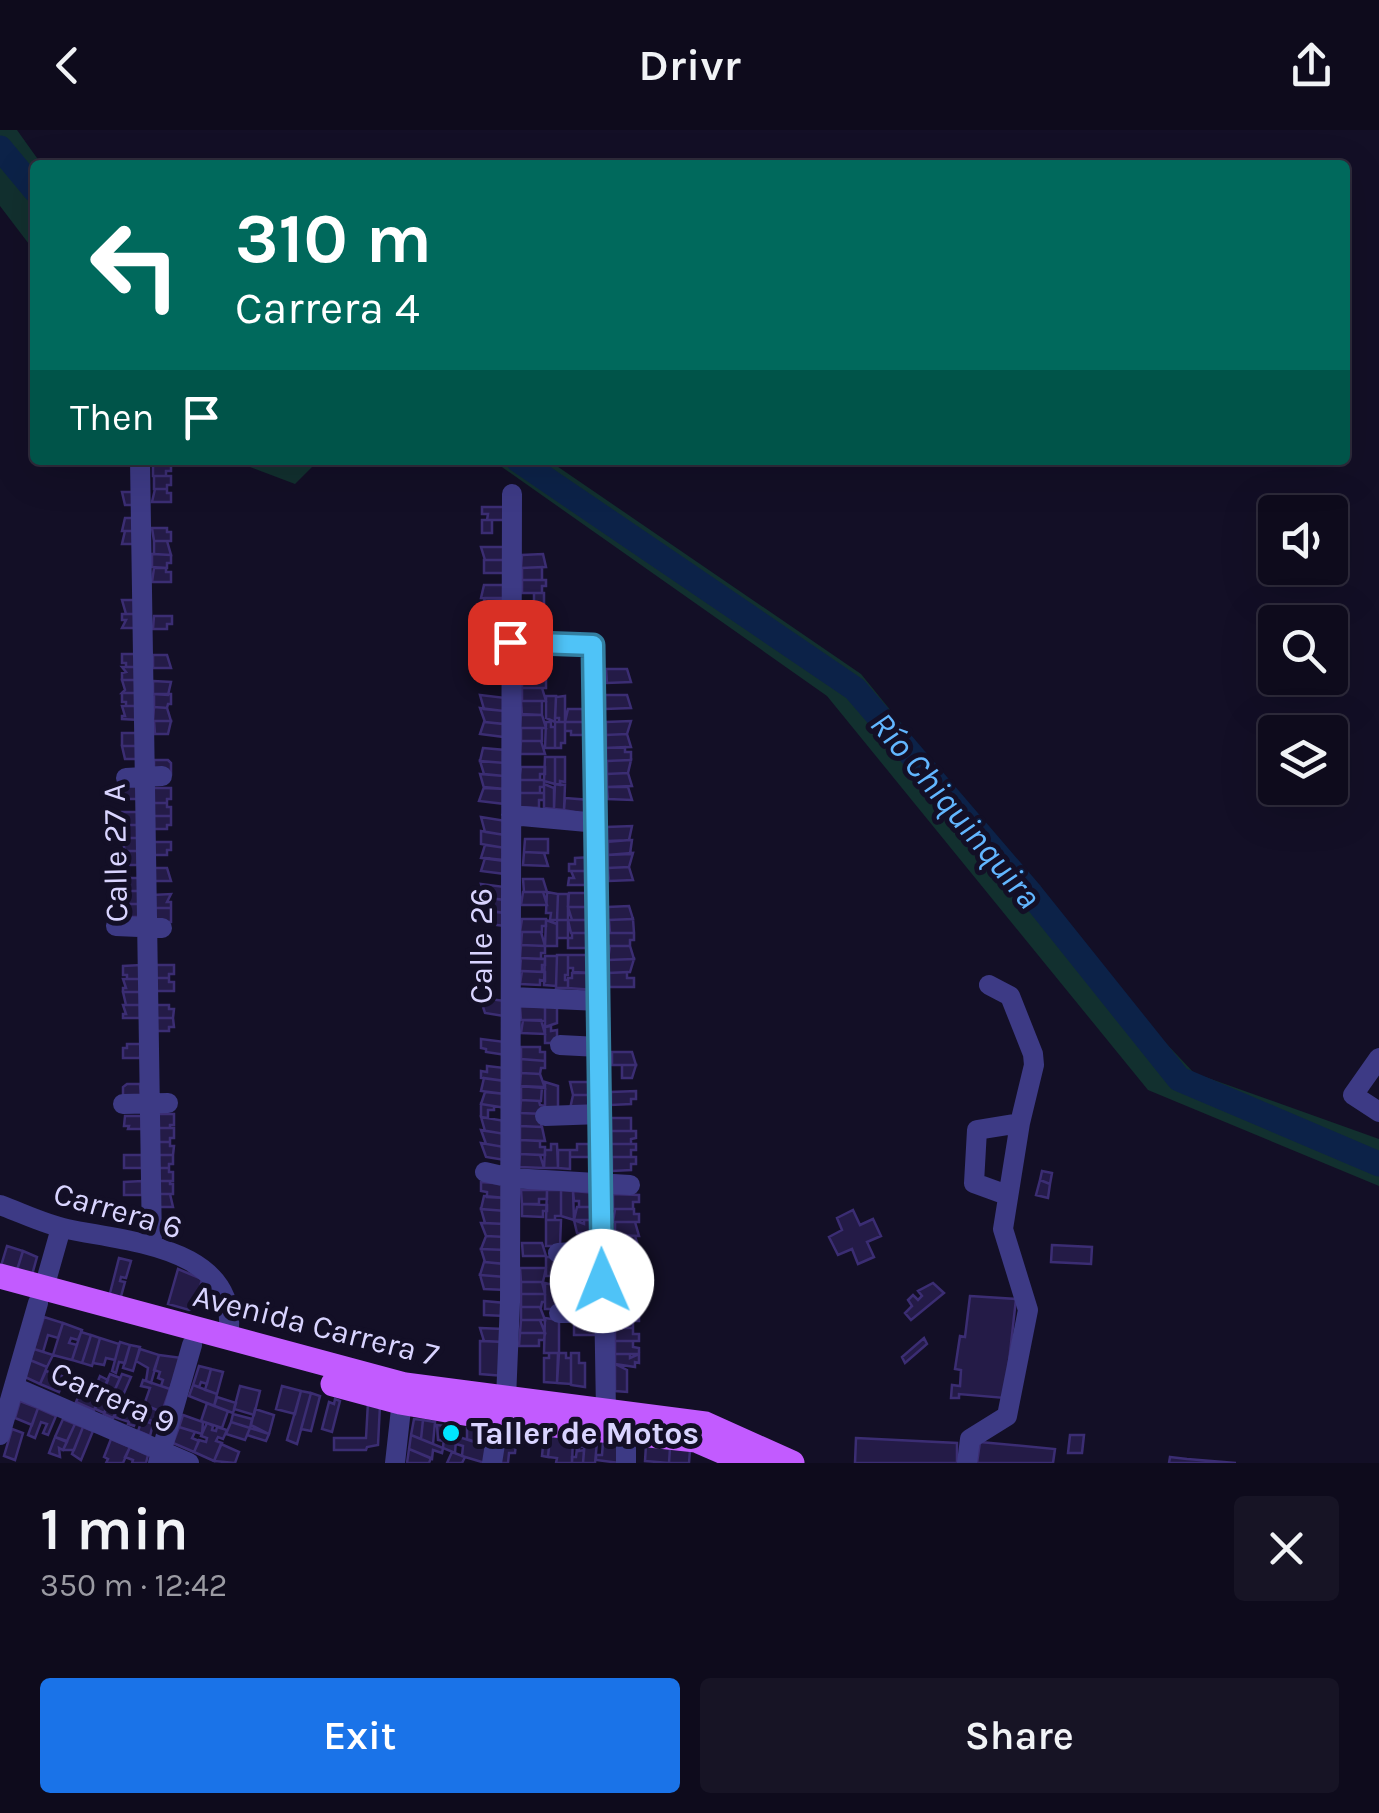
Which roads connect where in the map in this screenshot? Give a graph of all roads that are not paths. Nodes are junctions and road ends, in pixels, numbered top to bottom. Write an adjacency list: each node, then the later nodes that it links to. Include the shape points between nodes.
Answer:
1 (140, 465): 7 (street, Calle 27 A, via 144,777)
2 (512, 494): 3 (street, Calle 26)
3 (510, 642): 4 (street, Calle 26); 5 (street, via 593,645)
4 (511, 816): 5 (street); 9 (street, Calle 26)
5 (598, 823): 10 (street)
6 (116, 926): 7 (street)
7 (154, 928): 14 (street, Calle 27 A)
8 (988, 985): 19 (street, via 1010,996 1033,1054)
9 (512, 997): 10 (street); 21 (street, Calle 26)
10 (598, 1001): 12 (street)
11 (560, 1045): 12 (street)
12 (599, 1048): 17 (street)
13 (1379, 1058): 16 (street, via 1353,1095)
14 (158, 1102): 15 (street); 27 (street, Calle 27 A)
15 (123, 1104)
16 (1379, 1112)
17 (601, 1114): 18 (street); 22 (street)
18 (544, 1116)
19 (1020, 1123): 24 (street); 24 (street, via 977,1130 974,1183)
20 (485, 1172): 21 (street)
21 (511, 1178): 22 (street); 39 (street, Calle 26)
22 (602, 1186): 23 (street); 28 (street)
23 (630, 1186)
24 (1008, 1195): 50 (street, via 1004,1234 1028,1310 1006,1416 972,1436)
25 (0, 1205): 26 (street, Carrera 6)
26 (61, 1228): 27 (street, Carrera 6); 32 (street)
27 (152, 1245): 35 (street, Carrera 6, via 200,1266 218,1284)
28 (601, 1250): 29 (street); 33 (street)
29 (558, 1253)
30 (0, 1276): 32 (main road, Avenida Carrera 7)
31 (0, 1294): 32 (main road, Avenida Carrera 7)
32 (41, 1295): 35 (main road, Avenida Carrera 7); 36 (main road, Avenida Carrera 7); 37 (street)
33 (604, 1312): 34 (street); 40 (street)
34 (559, 1313)
35 (228, 1337): 38 (main road, Avenida Carrera 7)
36 (192, 1345): 38 (main road, Avenida Carrera 7); 43 (street)
37 (10, 1376): 42 (street); 43 (street, Carrera 9)
38 (403, 1394): 39 (main road, Avenida Carrera 7); 45 (street)
39 (502, 1409): 40 (main road, Avenida Carrera 7); 41 (main road, Avenida Carrera 7); 46 (street, Calle 26)
40 (606, 1411): 49 (main road, Avenida Carrera 7, via 705,1424)
41 (626, 1432): 47 (street); 48 (main road, Avenida Carrera 7, via 696,1440)
42 (0, 1435)
43 (160, 1457): 44 (street, Carrera 9)
44 (189, 1463)
45 (395, 1463)
46 (492, 1463)
47 (626, 1463)
48 (749, 1463)
49 (792, 1463)
50 (966, 1463)

